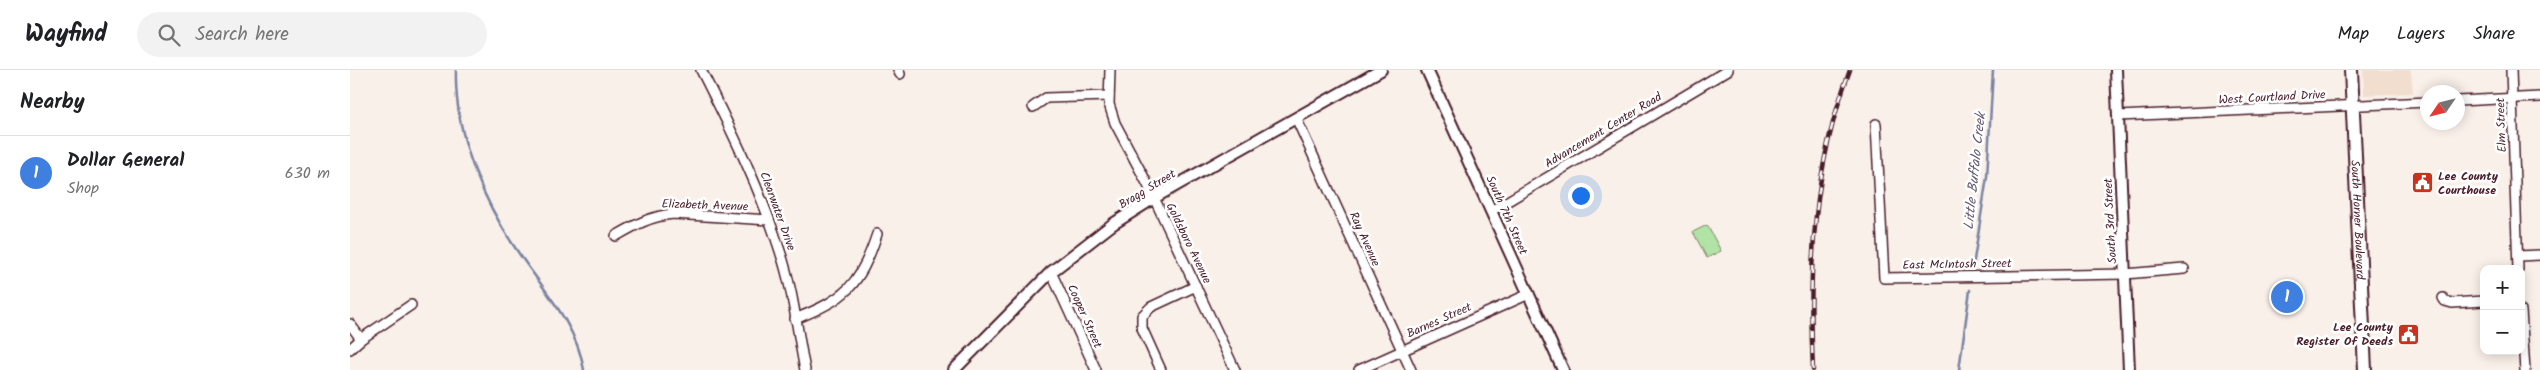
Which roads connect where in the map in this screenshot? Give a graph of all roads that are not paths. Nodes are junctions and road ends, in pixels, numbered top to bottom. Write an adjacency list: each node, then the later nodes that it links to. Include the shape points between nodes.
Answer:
1 (701, 70): 21 (street, Clearwater Drive, via 748,166)
2 (1110, 70): 9 (street, Goldsboro Avenue)
3 (1382, 70): 17 (street, Bragg Street)
4 (1428, 70): 20 (street, South 7th Street)
5 (1728, 70): 20 (street, Advancement Center Road)
6 (2116, 70): 16 (street, South 3rd Street)
7 (2351, 70): 14 (main road, South Horner Boulevard)
8 (2511, 70): 11 (street, Elm Street)
9 (1109, 96): 15 (street, via 1046,98); 19 (street, Goldsboro Avenue, via 1115,123)
10 (2540, 97): 11 (street)
11 (2513, 98): 12 (street); 25 (street, Elm Street)
12 (2465, 101)
13 (2420, 102): 14 (street, West Courtland Drive)
14 (2353, 106): 16 (street, West Courtland Drive); 50 (main road, South Horner Boulevard)
15 (1033, 107)
16 (2118, 116): 29 (street, South 3rd Street)
17 (1296, 118): 19 (street, Bragg Street); 39 (street, Ray Avenue)
18 (1876, 124): 29 (street, East McIntosh Street, via 1884,278)
19 (1154, 198): 28 (street, Bragg Street, via 1113,224); 30 (street, Goldsboro Avenue)
20 (1491, 211): 31 (street, South 7th Street)
21 (770, 220): 23 (street, Elizabeth Avenue, via 674,214 640,222); 35 (street, Clearwater Drive, via 789,282)
22 (876, 234): 35 (street, via 858,279 822,309)
23 (616, 236)
24 (2540, 255): 25 (street)
25 (2518, 256): 26 (street, Elm Street)
26 (2518, 265)
27 (2184, 269): 29 (street, East McIntosh Street)
28 (1051, 272): 42 (street, Bragg Street); 43 (street, Cooper Street)
29 (2125, 274): 49 (street, South 3rd Street)
30 (1196, 286): 44 (street, via 1151,307 1142,316 1142,328); 45 (street, Goldsboro Avenue)
31 (1529, 294): 39 (street, Barnes Street); 48 (street, South 7th Street)
32 (2443, 298): 33 (street, via 2452,303)
33 (2480, 301)
34 (411, 305): 37 (street)
35 (795, 319): 41 (street, Clearwater Drive)
36 (350, 324): 37 (street)
37 (361, 339): 38 (street)
38 (350, 349)
39 (1402, 351): 46 (street, Barnes Street); 47 (street, Ray Avenue)
40 (2524, 355): 51 (street)
41 (805, 370)
42 (954, 370)
43 (1096, 370)
44 (1161, 370)
45 (1235, 370)
46 (1359, 370)
47 (1411, 370)
48 (1563, 370)
49 (2129, 370)
50 (2365, 370)
51 (2525, 370)

